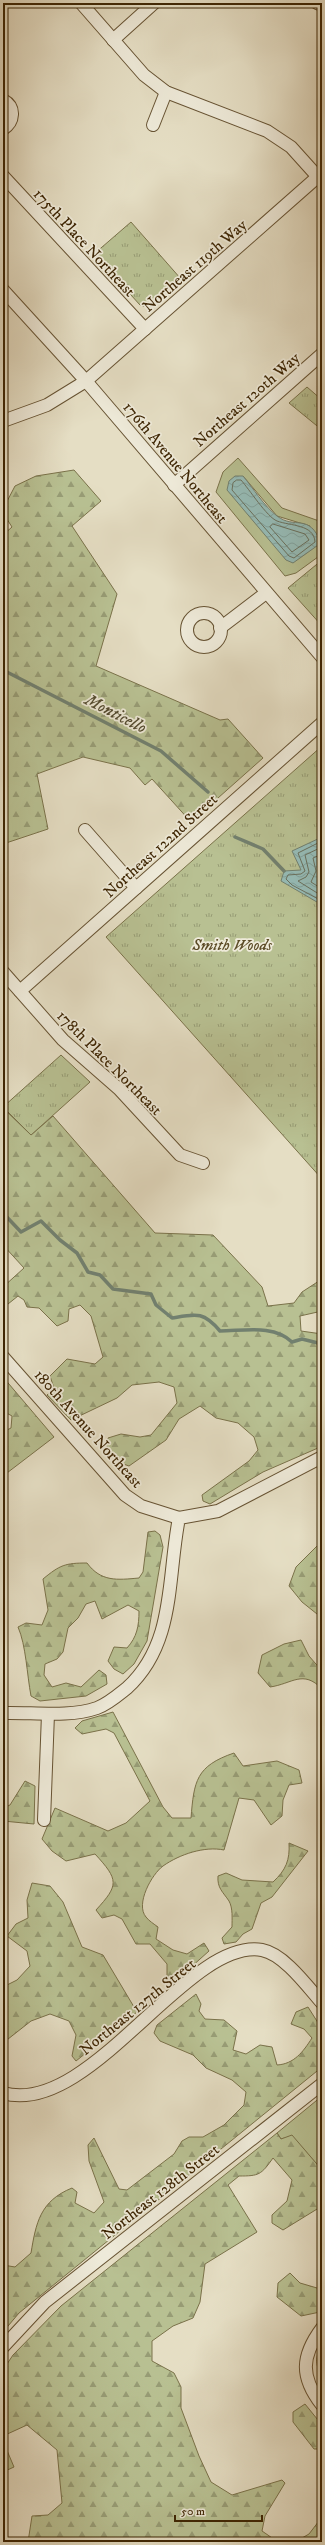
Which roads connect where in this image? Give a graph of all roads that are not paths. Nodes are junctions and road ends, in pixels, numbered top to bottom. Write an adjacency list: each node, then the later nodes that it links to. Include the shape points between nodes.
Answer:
1 (81, 3): 5 (street)
2 (154, 3): 5 (street)
3 (317, 3): 4 (street)
4 (322, 6)
5 (113, 40): 6 (street, via 144,75)
6 (166, 92): 8 (street); 10 (street, via 267,131 291,147)
7 (3, 100): 9 (street, via 10,105 12,115 8,125)
8 (153, 125)
9 (3, 129)
10 (320, 175): 13 (street, Northeast 119th Way)
11 (3, 176): 13 (street, 175th Place Northeast)
12 (3, 290): 15 (street, 176th Avenue Northeast)
13 (145, 329): 15 (street, Northeast 119th Way)
14 (322, 354): 17 (street, Northeast 120th Way)
15 (86, 381): 16 (street, Northeast 119th Way, via 47,405); 17 (street, 176th Avenue Northeast)
16 (3, 421)
17 (174, 485): 18 (street, 176th Avenue Northeast)
18 (266, 593): 19 (street, via 227,626); 20 (street, 176th Avenue Northeast)
19 (220, 628)
20 (322, 657)
21 (322, 723): 23 (street, Northeast 122nd Street)
22 (85, 830): 23 (street)
23 (136, 888): 25 (street, Northeast 122nd Street)
24 (3, 972): 25 (street, 178th Place Northeast)
25 (20, 991): 26 (street, 178th Place Northeast, via 63,1040 119,1089 180,1156)
26 (202, 1163)
27 (3, 1357): 29 (street, 180th Avenue Northeast, via 125,1494 141,1506)
28 (322, 1457): 29 (street, via 218,1511)
29 (179, 1518): 31 (street, via 168,1611 152,1657 134,1681 114,1699 96,1708)
30 (3, 1713): 31 (street)
31 (48, 1714): 32 (street)
32 (44, 1820)
33 (322, 2003): 35 (street, Northeast 127th Street, via 297,1974 276,1957 262,1950 246,1951 226,1957 205,1970 98,2060 56,2086 20,2096)
34 (322, 2084): 37 (street, Northeast 128th Street, via 45,2302)
35 (3, 2093)
36 (322, 2328): 38 (street, via 310,2344 305,2369 312,2392)
37 (3, 2347)
38 (322, 2405)

